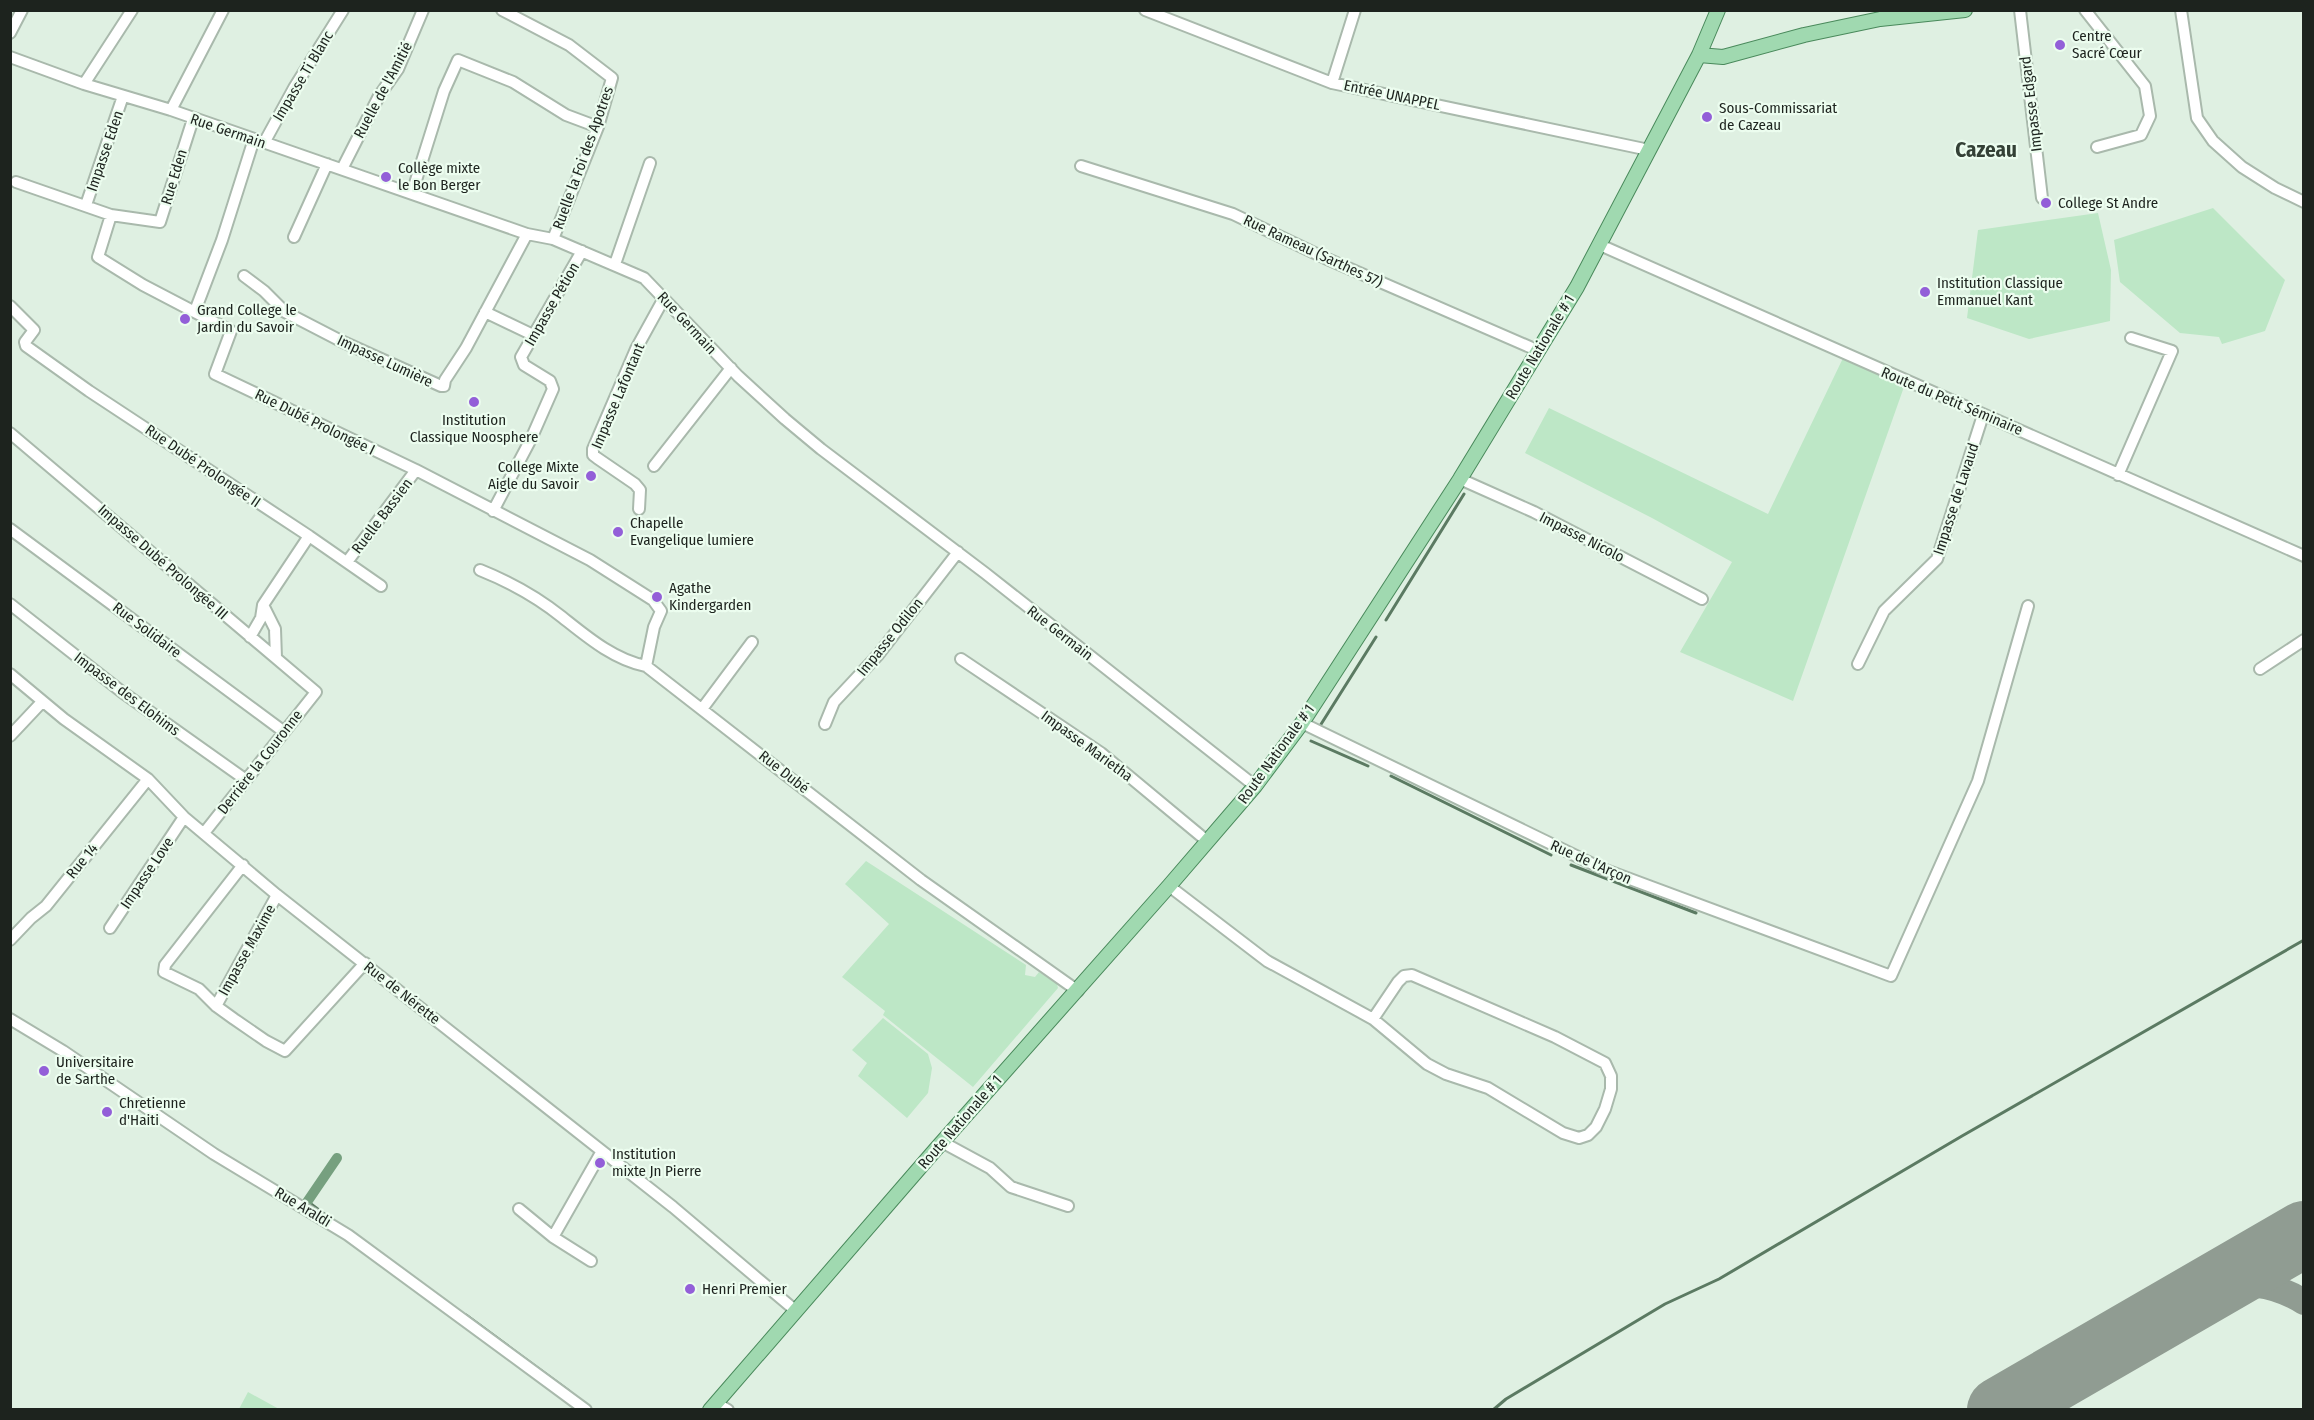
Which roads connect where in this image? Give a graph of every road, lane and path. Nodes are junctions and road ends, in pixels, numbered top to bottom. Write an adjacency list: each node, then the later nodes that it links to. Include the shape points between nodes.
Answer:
1 (22, 10): 14 (street)
2 (132, 10): 18 (street)
3 (223, 10): 20 (street)
4 (343, 10): 23 (street, Impasse Ti Blanc)
5 (423, 10): 29 (street, Ruelle de l'Amitié, via 398,69 379,96)
6 (502, 10): 22 (street, Ruelle la Foi des Apotres, via 569,45 612,78)
7 (1145, 10): 17 (street, Entrée UNAPPEL)
8 (1355, 10): 17 (street)
9 (1718, 10): 15 (main road, Route Nationale # 1)
10 (1965, 10): 15 (main road, via 1880,19 1723,57)
11 (2020, 10): 32 (street, Impasse Edgard)
12 (2085, 10): 24 (street, via 2145,86 2150,116 2140,135)
13 (2181, 10): 33 (street, via 2197,118 2213,141 2242,167)
14 (10, 33)
15 (1699, 55): 25 (main road, Route Nationale # 1)
16 (10, 57): 18 (street, Rue Germain)
17 (1332, 83): 25 (street, Entrée UNAPPEL)
18 (84, 84): 19 (street, Rue Germain)
19 (123, 96): 20 (street, Rue Germain); 34 (street, Impasse Eden)
20 (171, 111): 21 (street, Rue Germain)
21 (192, 119): 23 (street, Rue Germain); 35 (street, Rue Eden, via 160,222)
22 (598, 127): 31 (street, via 566,115 513,82 458,60); 38 (street, Ruelle la Foi des Apotres)
23 (259, 141): 27 (street, Rue Germain); 45 (street, Impasse Ti Blanc)
24 (2097, 147)
25 (1649, 150): 39 (main road, Route Nationale # 1)
26 (651, 163): 41 (street)
27 (327, 164): 29 (street, Rue Germain); 37 (street)
28 (1081, 166): 49 (street, Rue Rameau (Sarthes 57), via 1233,214)
29 (342, 169): 31 (street, Rue Germain)
30 (16, 182): 34 (street)
31 (411, 194): 36 (street, Rue Germain)
32 (2042, 198)
33 (2304, 202)
34 (86, 206): 35 (street)
35 (111, 215): 45 (street, Rue Dubé Prolongée I, via 98,257)
36 (526, 234): 38 (street, Rue Germain); 46 (street, Impasse Lumière)
37 (294, 237)
38 (553, 239): 40 (street, Rue Germain)
39 (1600, 245): 49 (main road, Route Nationale # 1); 51 (street, Route du Petit Séminaire)
40 (582, 251): 41 (street, Rue Germain); 47 (street, Impasse Pétion)
41 (615, 264): 43 (street, Rue Germain, via 644,278)
42 (244, 276): 46 (street, Impasse Lumière, via 285,312 441,386)
43 (663, 300): 50 (street, Rue Germain); 57 (street, Impasse Lafontant, via 636,349 593,449 593,455 640,490)
44 (10, 306): 60 (street, Rue Dubé Prolongée II, via 34,330 26,346)
45 (195, 312): 54 (street, Rue Dubé Prolongée I, via 231,331 215,374)
46 (485, 312): 47 (street)
47 (533, 335): 58 (street, Impasse Pétion, via 521,357 524,365 550,381 553,389)
48 (2131, 338): 55 (street, via 2172,351)
49 (1539, 351): 56 (main road, Route Nationale # 1)
50 (731, 368): 53 (street); 61 (street, Rue Germain, via 821,449)
51 (1983, 415): 55 (street, Route du Petit Séminaire); 75 (street, Impasse de Lavaud, via 1936,559 1884,611)
52 (10, 433): 70 (street, Impasse Dubé Prolongée III)
53 (654, 466)
54 (416, 470): 58 (street, Rue Dubé Prolongée I); 63 (street, Ruelle Bassien)
55 (2118, 475): 62 (street, Route du Petit Séminaire)
56 (1460, 479): 66 (street, Impasse Nicolo, via 1534,512); 82 (main road, Route Nationale # 1)
57 (639, 509)
58 (493, 511): 76 (street, Rue Dubé Prolongée I, via 590,560 659,605 661,611)
59 (10, 529): 84 (street, Rue Solidaire)
60 (309, 536): 63 (street); 68 (street)
61 (958, 552): 83 (street, Impasse Odilon, via 878,655 834,702); 88 (street, Rue Germain)
62 (2304, 555)
63 (347, 562): 65 (street)
64 (480, 570): 76 (street, Rue Dubé, via 514,584 577,631 631,663)
65 (381, 586)
66 (1702, 599)
67 (10, 604): 87 (street, Impasse des Elohims, via 122,692)
68 (262, 605): 70 (street, via 261,618); 73 (street, via 275,629)
69 (2028, 606): 82 (street, Rue de l'Arçon, via 1978,781 1891,976 1603,869)
70 (250, 637): 73 (street, Impasse Dubé Prolongée III)
71 (2304, 640): 77 (street)
72 (752, 642): 81 (street)
73 (276, 658): 79 (street, Impasse Dubé Prolongée III)
74 (961, 659): 91 (street, Impasse Marietha, via 1101,753)
75 (1858, 663)
76 (646, 666): 81 (street, Rue Dubé)
77 (2260, 669)
78 (10, 674): 80 (street, Rue de Nérette)
79 (316, 692): 84 (street, Derrière la Couronne)
80 (42, 702): 85 (street); 86 (street, Rue de Nérette)
81 (702, 709): 98 (street, Rue Dubé, via 921,879)
82 (1302, 723): 88 (main road, Route Nationale # 1)
83 (825, 724)
84 (283, 731): 87 (street, Derrière la Couronne)
85 (10, 736)
86 (148, 779): 89 (street, Rue de Nérette); 96 (street, Rue 14, via 46,906)
87 (246, 780): 90 (street, Derrière la Couronne)
88 (1255, 786): 91 (main road, Route Nationale # 1)
89 (184, 818): 90 (street, Rue de Nérette); 95 (street, Impasse Love)
90 (204, 833): 92 (street, Rue de Nérette)
91 (1207, 841): 93 (main road, Route Nationale # 1)
92 (243, 866): 94 (street, Rue de Nérette); 99 (street, via 164,970 200,989)
93 (1169, 886): 98 (main road, Route Nationale # 1); 101 (street, via 1268,961)
94 (277, 895): 97 (street, Rue de Nérette); 99 (street, Impasse Maxime)
95 (110, 928)
96 (10, 939)
97 (365, 963): 99 (street, via 285,1051); 103 (street, Rue de Nérette)
98 (1078, 991): 102 (main road, Route Nationale # 1)
99 (216, 1006)
100 (10, 1019): 110 (street, Rue Araldi, via 214,1154 348,1235)
101 (1373, 1019): 101 (street, via 1427,1064 1488,1088 1563,1133 1579,1138 1588,1134 1605,1109 1611,1089 1605,1063 1412,975 1398,982)
102 (942, 1142): 104 (street, via 990,1168 1011,1187); 108 (main road, Route Nationale # 1)
103 (602, 1150): 106 (street); 108 (street, Rue de Nérette)
104 (1068, 1206)
105 (519, 1209): 106 (street)
106 (553, 1237): 107 (street)
107 (591, 1261)
108 (796, 1311): 109 (main road, Route Nationale # 1)
109 (718, 1407)
110 (586, 1410)

